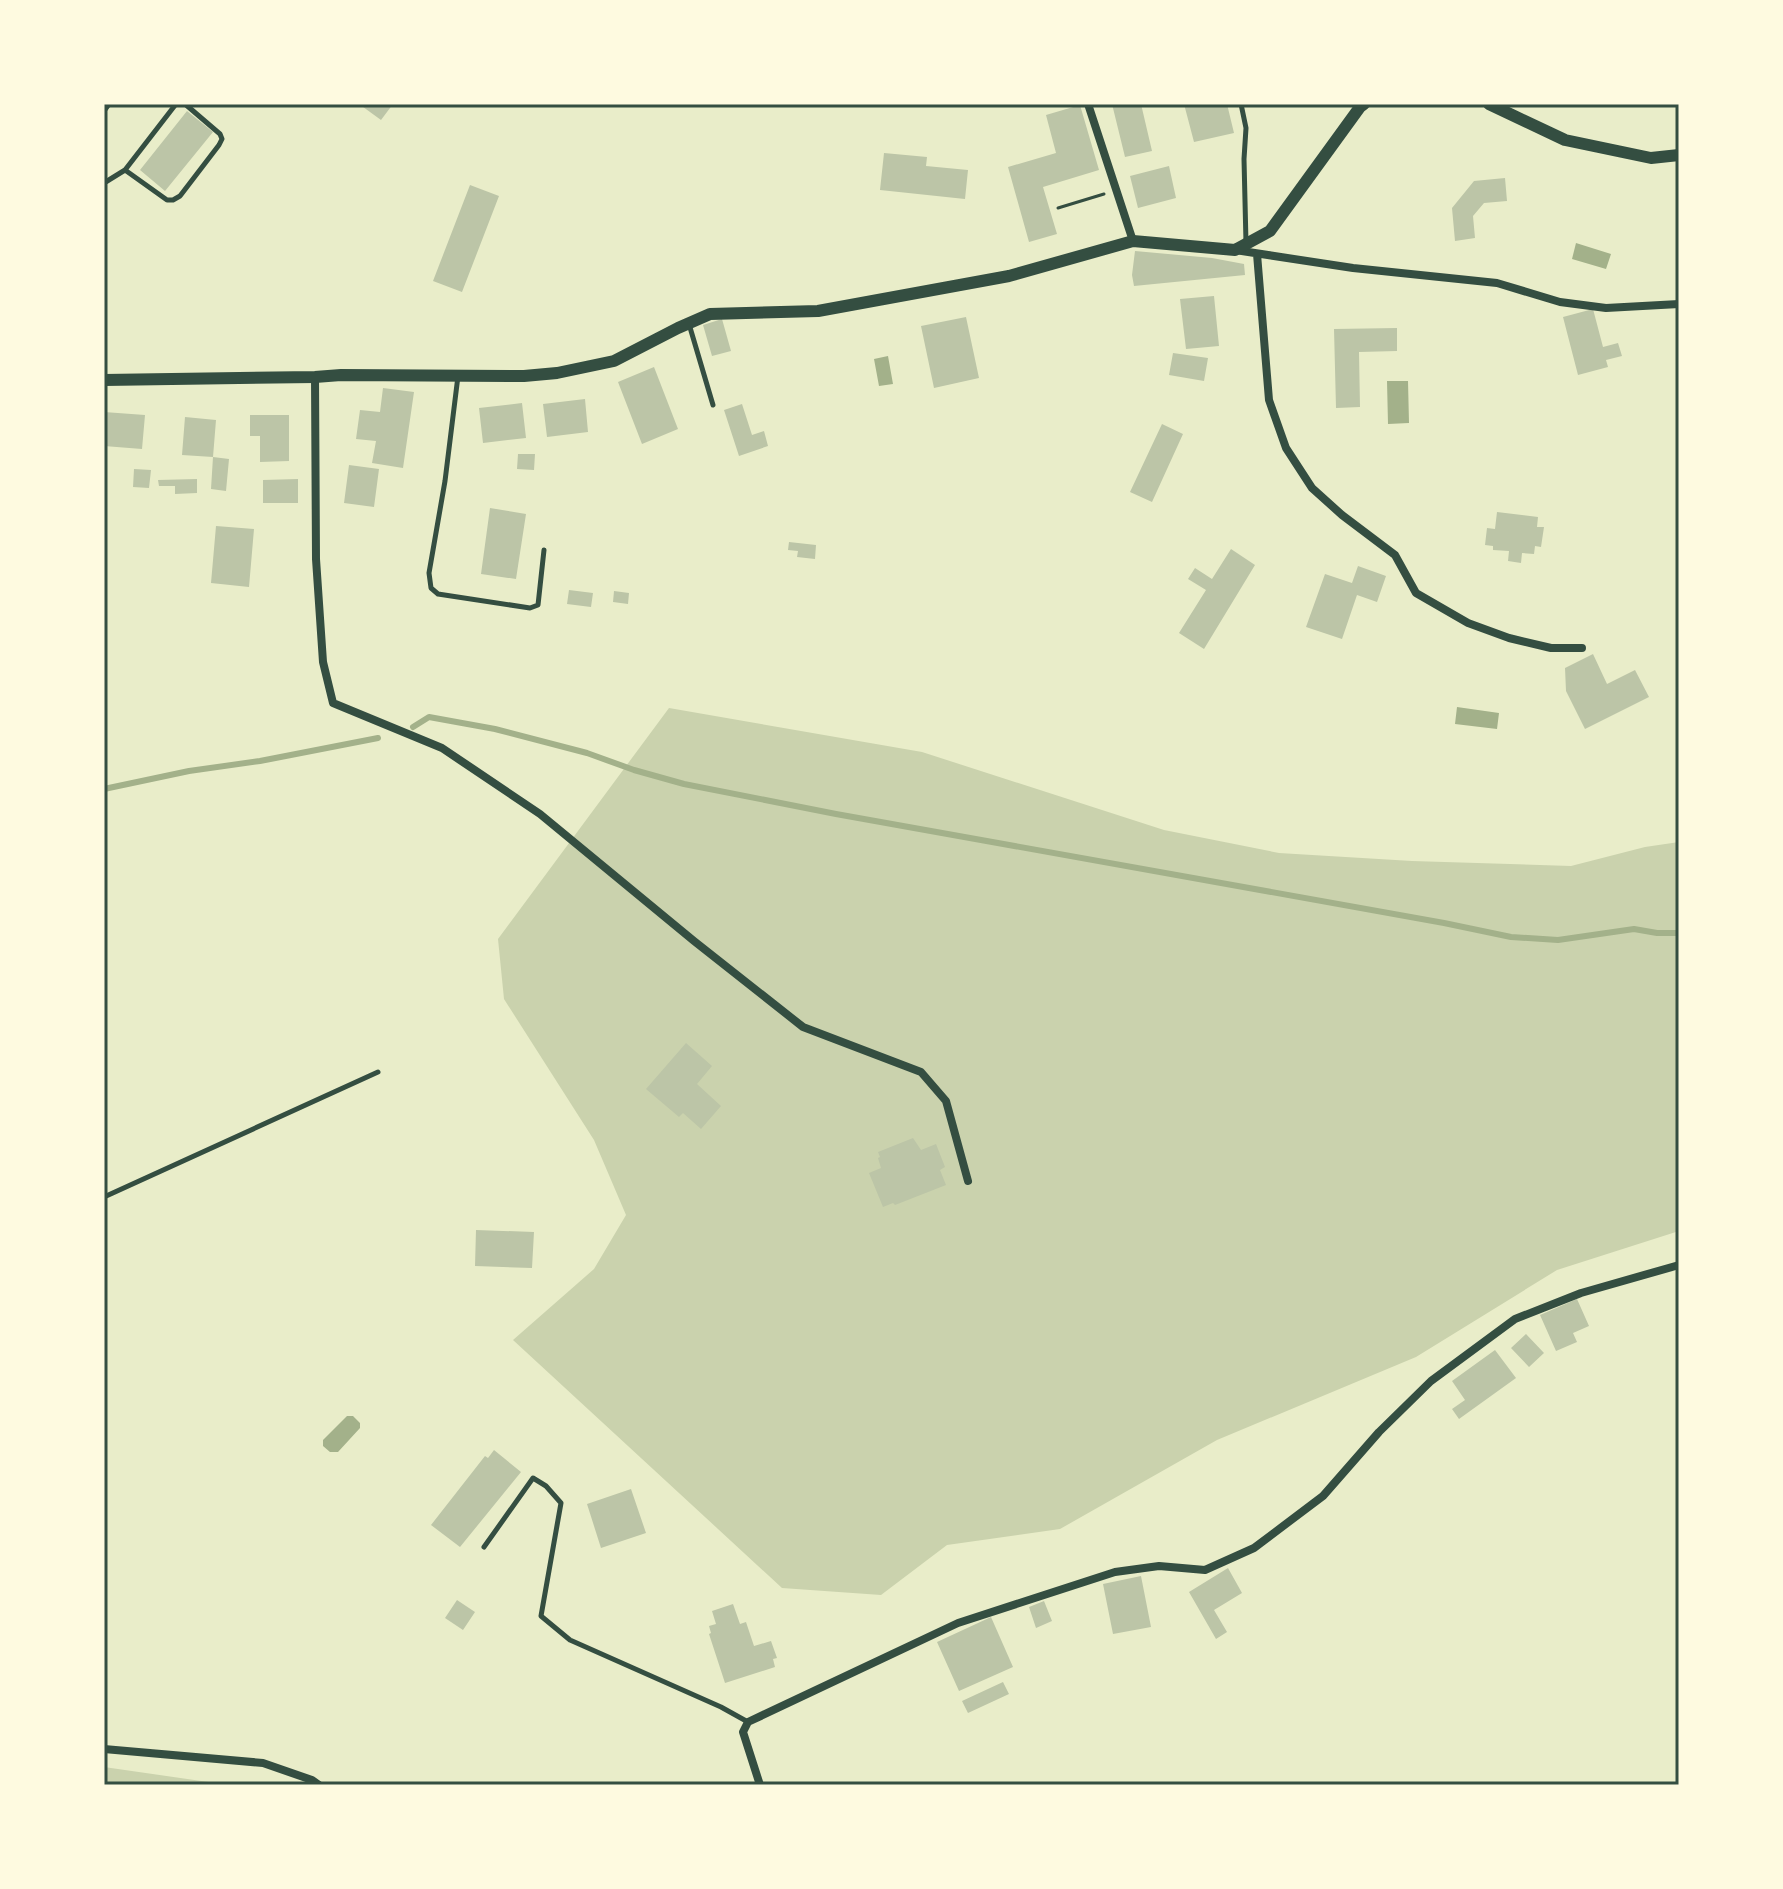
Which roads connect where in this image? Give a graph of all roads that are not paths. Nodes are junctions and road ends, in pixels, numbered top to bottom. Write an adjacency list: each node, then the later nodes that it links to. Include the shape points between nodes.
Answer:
1 (109, 104): 8 (lane)
2 (176, 104): 10 (lane)
3 (185, 104): 10 (lane, via 222,139 180,196 167,200)
4 (1088, 104): 12 (street)
5 (1241, 104): 13 (lane, via 1246,128)
6 (1489, 104): 9 (street, via 1565,140 1651,158)
7 (1361, 105): 13 (street, via 1270,231)
8 (104, 111)
9 (1679, 155)
10 (125, 170): 11 (lane)
11 (104, 183)
12 (1133, 241): 13 (street); 16 (street, via 1009,276 818,311 710,314)
13 (1240, 247): 14 (street)
14 (1257, 254): 15 (street, via 1497,283 1560,302 1606,308); 22 (street, via 1269,400 1286,448 1312,488 1395,555 1416,593 1468,623 1509,638 1551,648)
15 (1679, 304)
16 (688, 323): 17 (street, via 614,361 524,376); 20 (lane)
17 (459, 375): 18 (street); 21 (lane, via 431,588 438,594 530,608 538,605)
18 (315, 377): 19 (street); 24 (street, via 316,559 323,662 333,703 442,748 528,806 803,1027 921,1072 946,1101)
19 (104, 380)
20 (713, 405)
21 (544, 550)
22 (1582, 648)
23 (378, 1072): 25 (lane)
24 (968, 1181)
25 (104, 1197)
26 (1679, 1265): 28 (street, via 1581,1293 1515,1319 1431,1381 1323,1496 1254,1548 1205,1570 1159,1566 1115,1572 958,1623)
27 (484, 1547): 28 (lane, via 533,1478 546,1486 561,1503 541,1616 570,1640)
28 (748, 1722): 31 (street, via 743,1732)
29 (104, 1749): 30 (street, via 263,1763)
30 (319, 1785)
31 (760, 1785)

